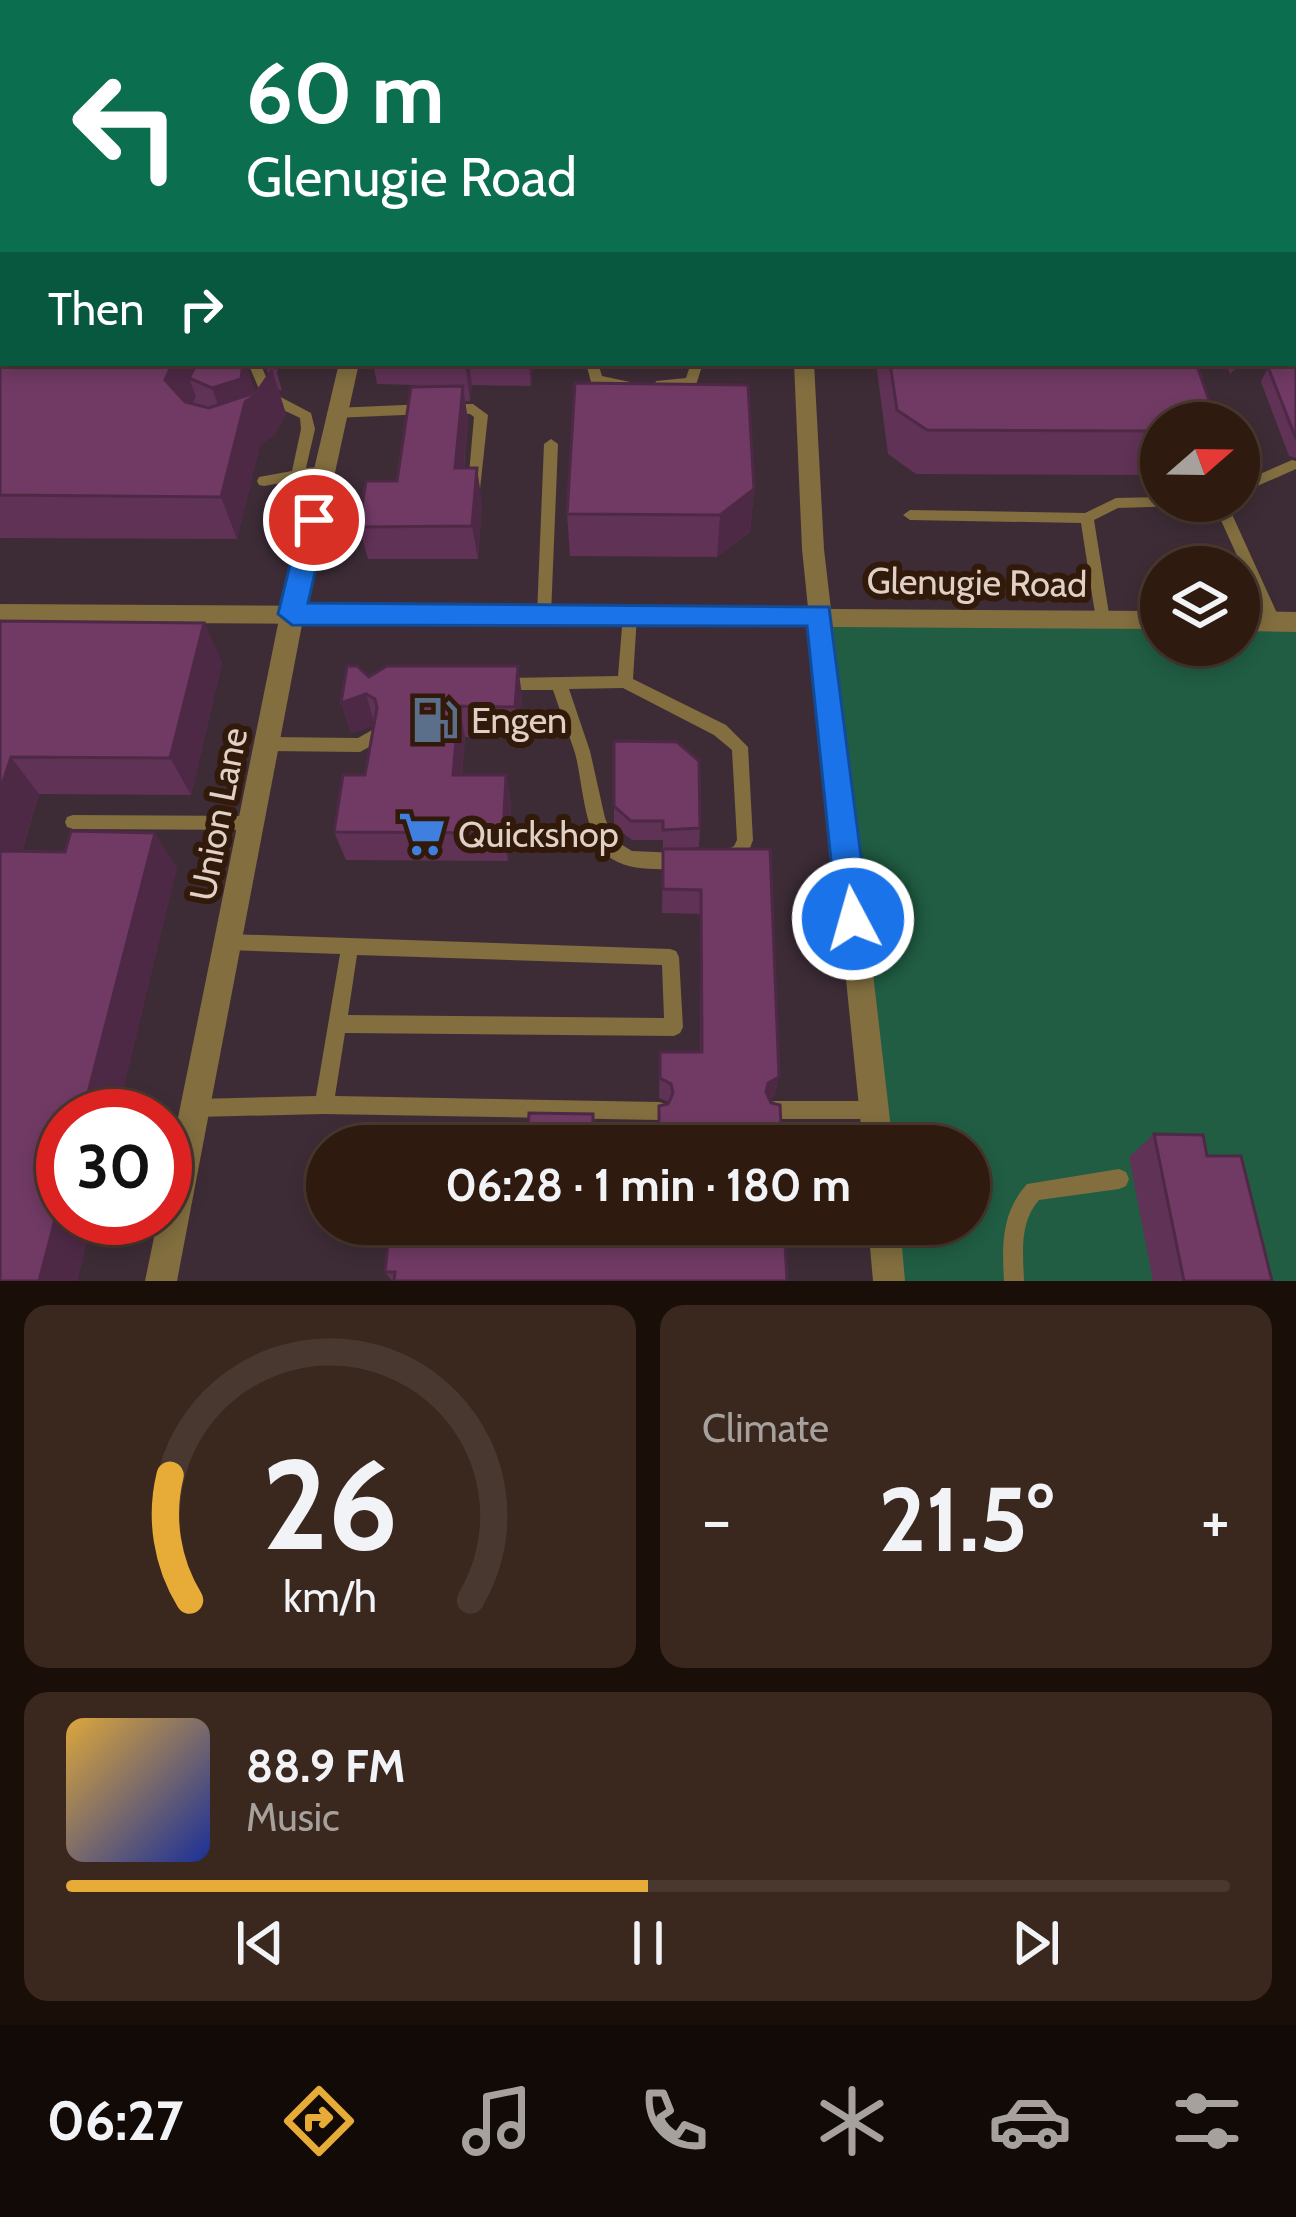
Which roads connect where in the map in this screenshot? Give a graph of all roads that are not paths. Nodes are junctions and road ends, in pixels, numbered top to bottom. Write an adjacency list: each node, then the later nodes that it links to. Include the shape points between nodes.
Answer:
1 (255, 366): 6 (lane)
2 (348, 366): 8 (street, Union Lane)
3 (593, 366): 4 (lane, via 596,380 617,385 691,382)
4 (696, 366)
5 (804, 366): 26 (street)
6 (260, 392): 9 (lane); 14 (lane, via 308,421)
7 (410, 410): 8 (lane); 10 (lane); 17 (lane, via 481,415)
8 (334, 413): 13 (street, Union Lane)
9 (271, 418)
10 (406, 430)
11 (551, 444): 24 (lane)
12 (1292, 465): 15 (lane)
13 (325, 470): 14 (lane); 23 (street, Union Lane)
14 (298, 472): 16 (lane)
15 (1260, 479)
16 (263, 481)
17 (475, 495)
18 (1140, 503): 20 (lane, via 1116,503)
19 (910, 515): 20 (lane)
20 (1087, 518): 27 (lane)
21 (1227, 522): 29 (lane)
22 (0, 613): 23 (street, Glenugie Road)
23 (292, 614): 24 (street, Glenugie Road); 34 (street, Union Lane)
24 (544, 615): 25 (street, Glenugie Road)
25 (630, 615): 26 (street, Glenugie Road); 30 (lane)
26 (819, 615): 27 (street, Glenugie Road); 43 (street)
27 (1103, 620): 28 (street, Glenugie Road)
28 (1140, 620)
29 (1285, 622)
30 (625, 682): 31 (lane); 31 (lane, via 740,748 745,840 734,857 642,863 604,845)
31 (559, 683): 32 (lane)
32 (474, 685)
33 (374, 736): 34 (lane, via 359,746)
34 (269, 744): 36 (street, Union Lane)
35 (73, 822): 36 (lane)
36 (254, 823): 37 (street, Union Lane)
37 (229, 942): 38 (lane); 41 (street, Union Lane)
38 (350, 946): 39 (lane); 39 (lane, via 670,957 674,1027)
39 (336, 1024): 40 (lane)
40 (324, 1106): 41 (lane); 44 (lane)
41 (196, 1108): 48 (street, Union Lane)
42 (775, 1110): 43 (lane)
43 (875, 1110): 45 (street)
44 (659, 1112)
45 (876, 1125)
46 (1119, 1179): 50 (lane, via 1034,1191 1024,1200 1012,1232)
47 (886, 1245): 49 (street)
48 (160, 1281)
49 (889, 1281)
50 (1014, 1281)

